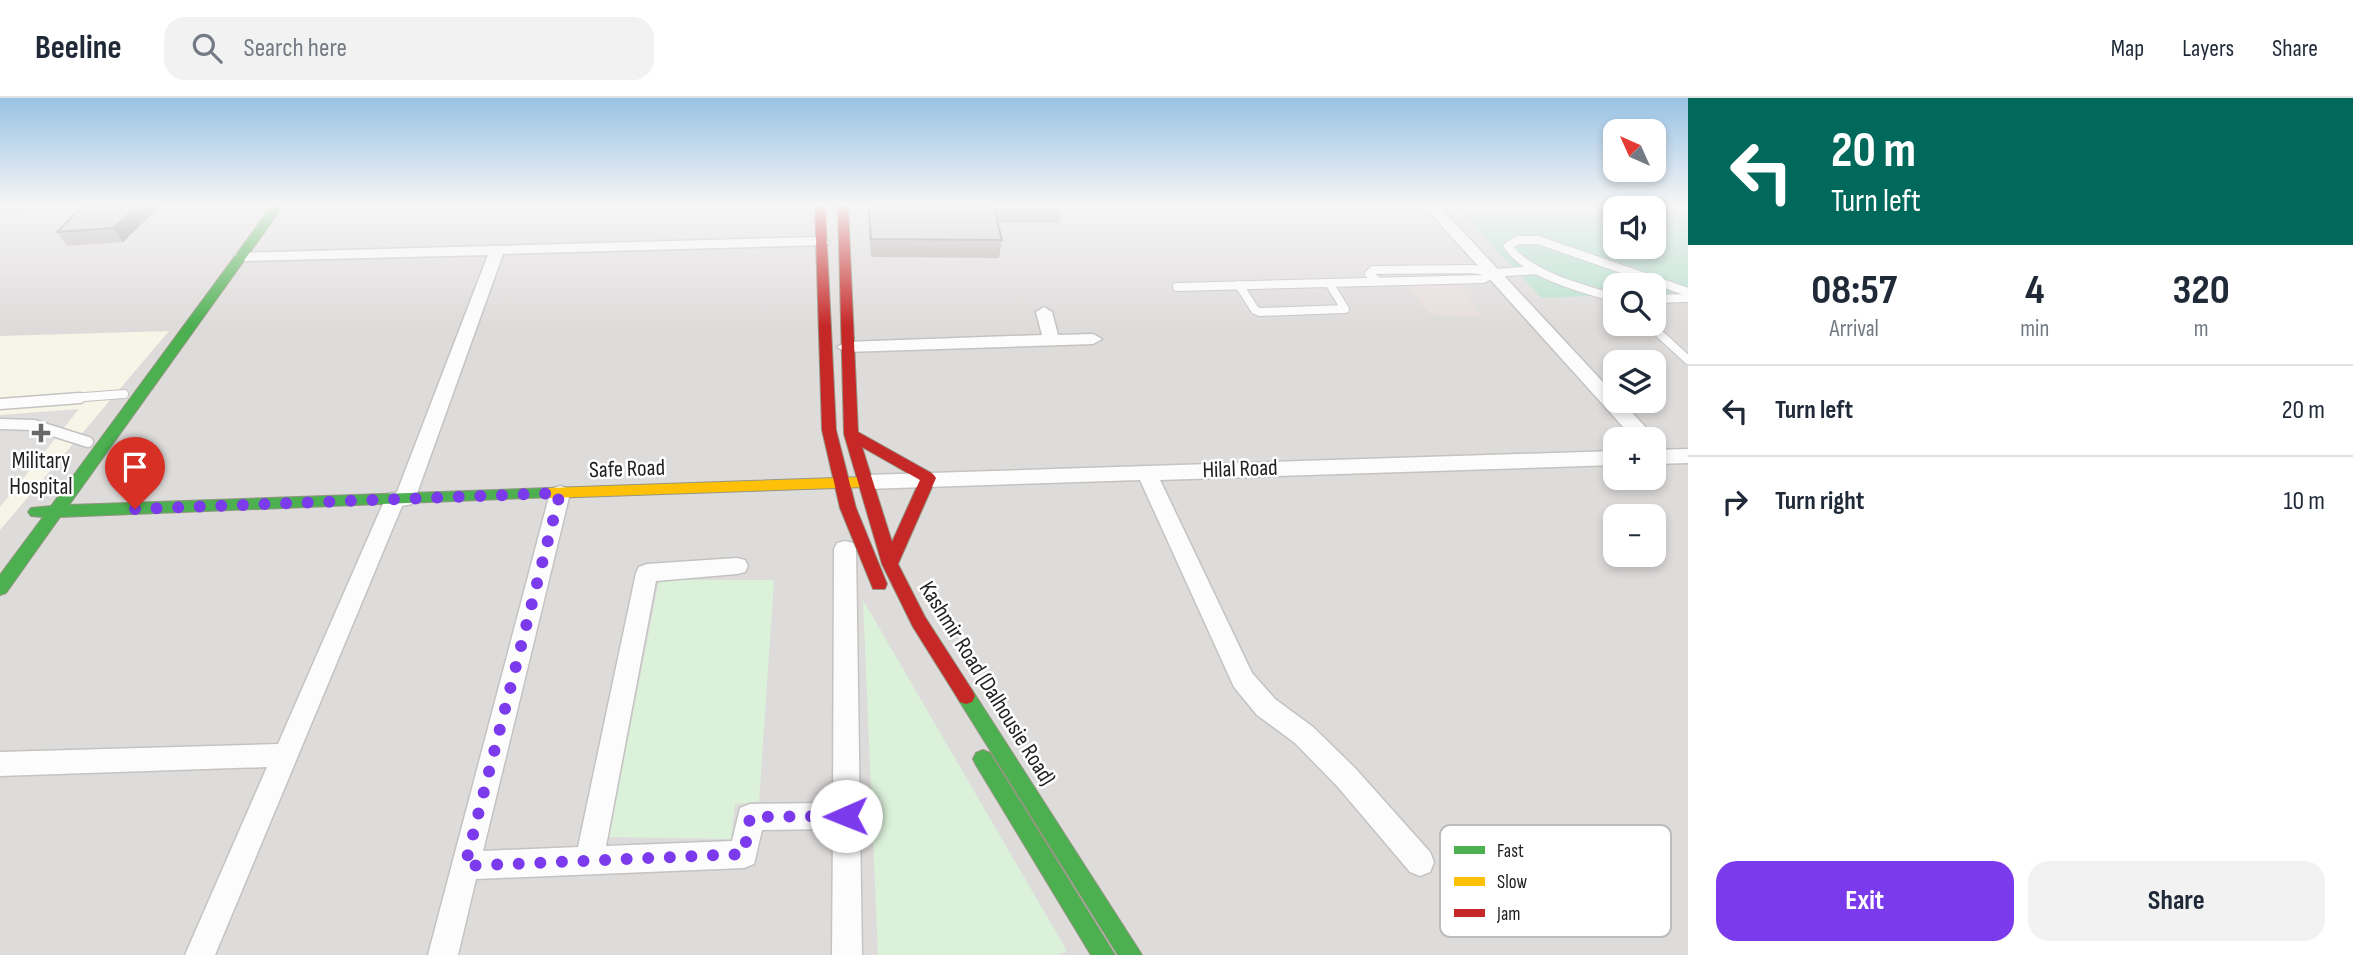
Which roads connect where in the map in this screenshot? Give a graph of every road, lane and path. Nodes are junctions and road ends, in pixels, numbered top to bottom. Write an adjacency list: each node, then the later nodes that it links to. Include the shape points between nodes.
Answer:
1 (234, 246): 27 (street)
2 (249, 246): 10 (street)
3 (659, 246): 9 (street)
4 (821, 246): 33 (street, Kashmir Road (Dalhousie Road))
5 (845, 246): 25 (street, Kashmir Road (Dalhousie Road))
6 (1469, 246): 12 (street)
7 (1508, 246): 11 (lane, via 1512,256)
8 (1555, 246): 17 (lane)
9 (497, 250): 10 (street); 43 (street)
10 (242, 256): 45 (street)
11 (1539, 270): 12 (lane); 18 (lane)
12 (1495, 273): 13 (lane, via 1483,279); 13 (lane, via 1472,269 1373,270 1368,274); 30 (street)
13 (1379, 282): 14 (lane)
14 (1329, 283): 15 (lane); 15 (lane, via 1345,309 1260,313)
15 (1239, 285): 16 (lane)
16 (1177, 287)
17 (1688, 292)
18 (1603, 294)
19 (1688, 298): 20 (lane)
20 (1666, 299)
21 (1044, 312): 23 (street)
22 (1662, 336): 26 (lane)
23 (1051, 339): 24 (street); 25 (street)
24 (1093, 339)
25 (846, 347): 31 (street, Kashmir Road (Dalhousie Road))
26 (1688, 360)
27 (124, 394): 28 (lane); 32 (street)
28 (0, 404)
29 (0, 425): 32 (lane, via 46,426)
30 (1634, 427)
31 (851, 433): 38 (street); 39 (street, Kashmir Road (Dalhousie Road))
32 (88, 442): 44 (street)
33 (831, 445): 40 (street, Kashmir Road (Dalhousie Road)); 41 (street, via 817,463)
34 (1666, 455): 35 (street)
35 (1688, 456)
36 (1603, 458): 37 (street, Hilal Road)
37 (1146, 471): 38 (street, Hilal Road); 57 (street, via 1243,680 1266,708 1304,735 1346,777)
38 (928, 478): 39 (street, Hilal Road); 48 (street)
39 (866, 482): 40 (street, Safe Road); 48 (street, Kashmir Road (Dalhousie Road))
40 (841, 483): 41 (street, Safe Road); 51 (street, Kashmir Road (Dalhousie Road))
41 (778, 485): 42 (street, Safe Road)
42 (560, 493): 43 (street, Safe Road); 58 (street)
43 (400, 499): 45 (street, Safe Road); 53 (street)
44 (36, 512): 45 (street, Safe Road); 46 (street)
45 (57, 512): 50 (street)
46 (15, 540)
47 (845, 548): 55 (street)
48 (890, 564): 63 (street, Kashmir Road (Dalhousie Road), via 919,622)
49 (737, 566): 56 (street, via 646,573)
50 (0, 588)
51 (885, 594)
52 (974, 746): 62 (street, Kashmir Road (Dalhousie Road))
53 (286, 755): 54 (street); 59 (street)
54 (0, 764)
55 (846, 816): 56 (street, via 750,817 744,854); 61 (street)
56 (589, 861): 58 (street)
57 (1420, 862)
58 (465, 866): 60 (street)
59 (200, 955)
60 (443, 955)
61 (847, 955)
62 (1104, 955)
63 (1131, 955)

